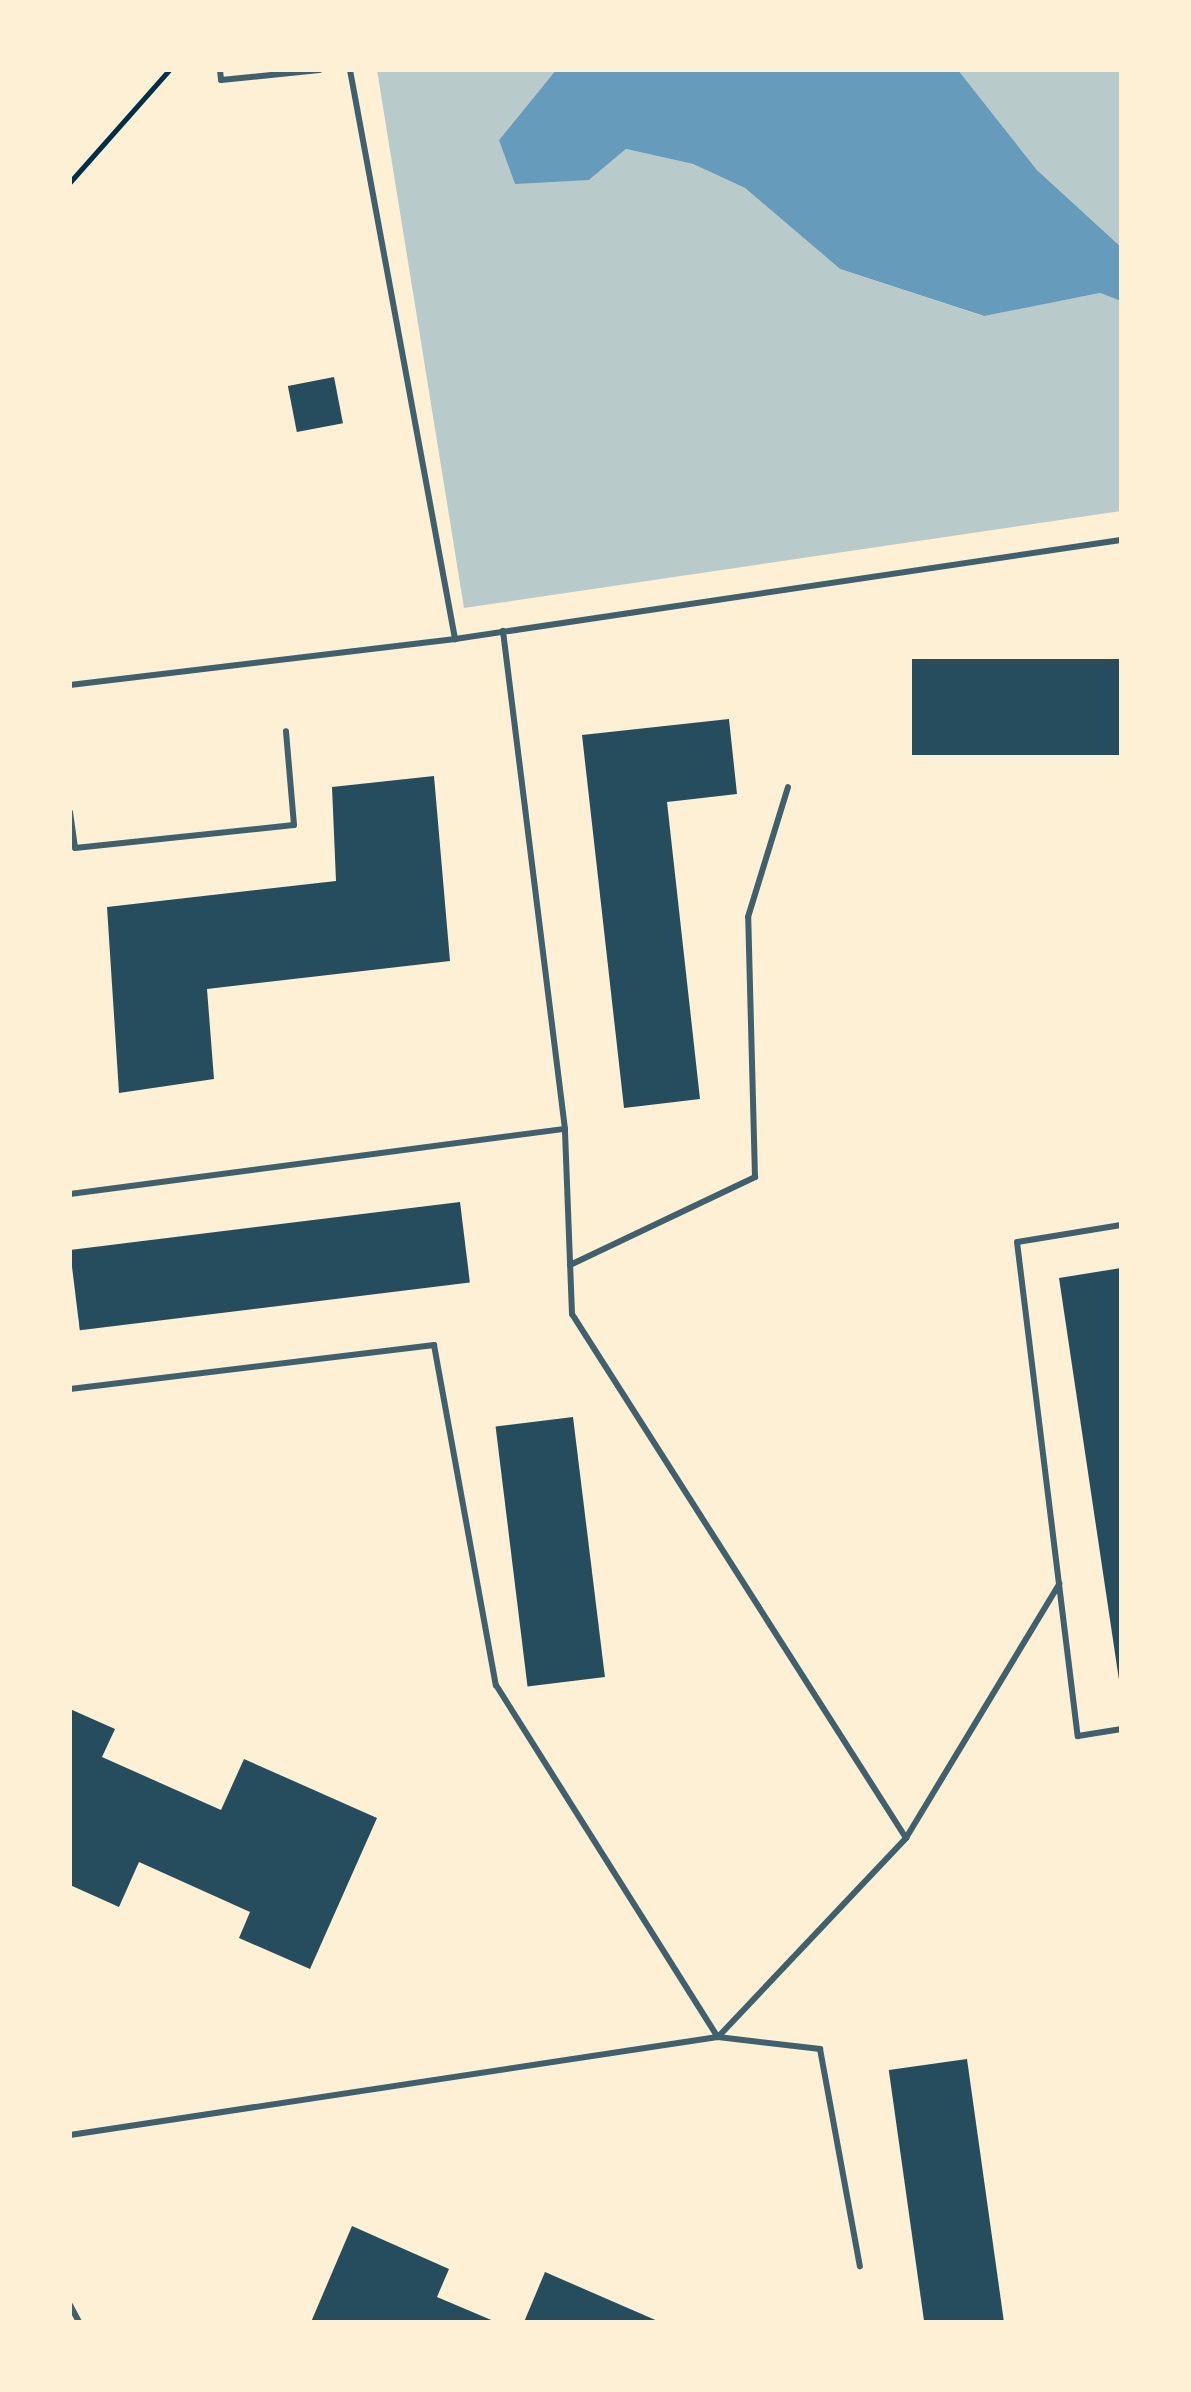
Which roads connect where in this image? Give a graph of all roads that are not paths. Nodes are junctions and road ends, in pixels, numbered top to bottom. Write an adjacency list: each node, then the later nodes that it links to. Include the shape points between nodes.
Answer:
1 (220, 70): 2 (lane, via 221,80)
2 (319, 70)
3 (350, 70): 6 (lane)
4 (1121, 540): 5 (lane)
5 (503, 631): 6 (lane); 11 (lane)
6 (455, 639): 7 (lane)
7 (70, 685)
8 (286, 731): 10 (lane, via 294,825 75,848)
9 (788, 787): 14 (lane, via 748,917 755,1177)
10 (70, 812)
11 (565, 1129): 12 (lane); 14 (lane)
12 (70, 1194)
13 (1121, 1225): 16 (lane, via 1017,1242)
14 (570, 1265): 18 (lane, via 572,1314)
15 (70, 1389): 19 (lane, via 434,1345 496,1685)
16 (1059, 1583): 17 (lane, via 1078,1736); 18 (lane)
17 (1121, 1729)
18 (906, 1838): 19 (lane)
19 (718, 2037): 20 (lane); 21 (lane, via 820,2049)
20 (70, 2135)
21 (860, 2266)
22 (70, 2305): 23 (lane)
23 (79, 2322)

